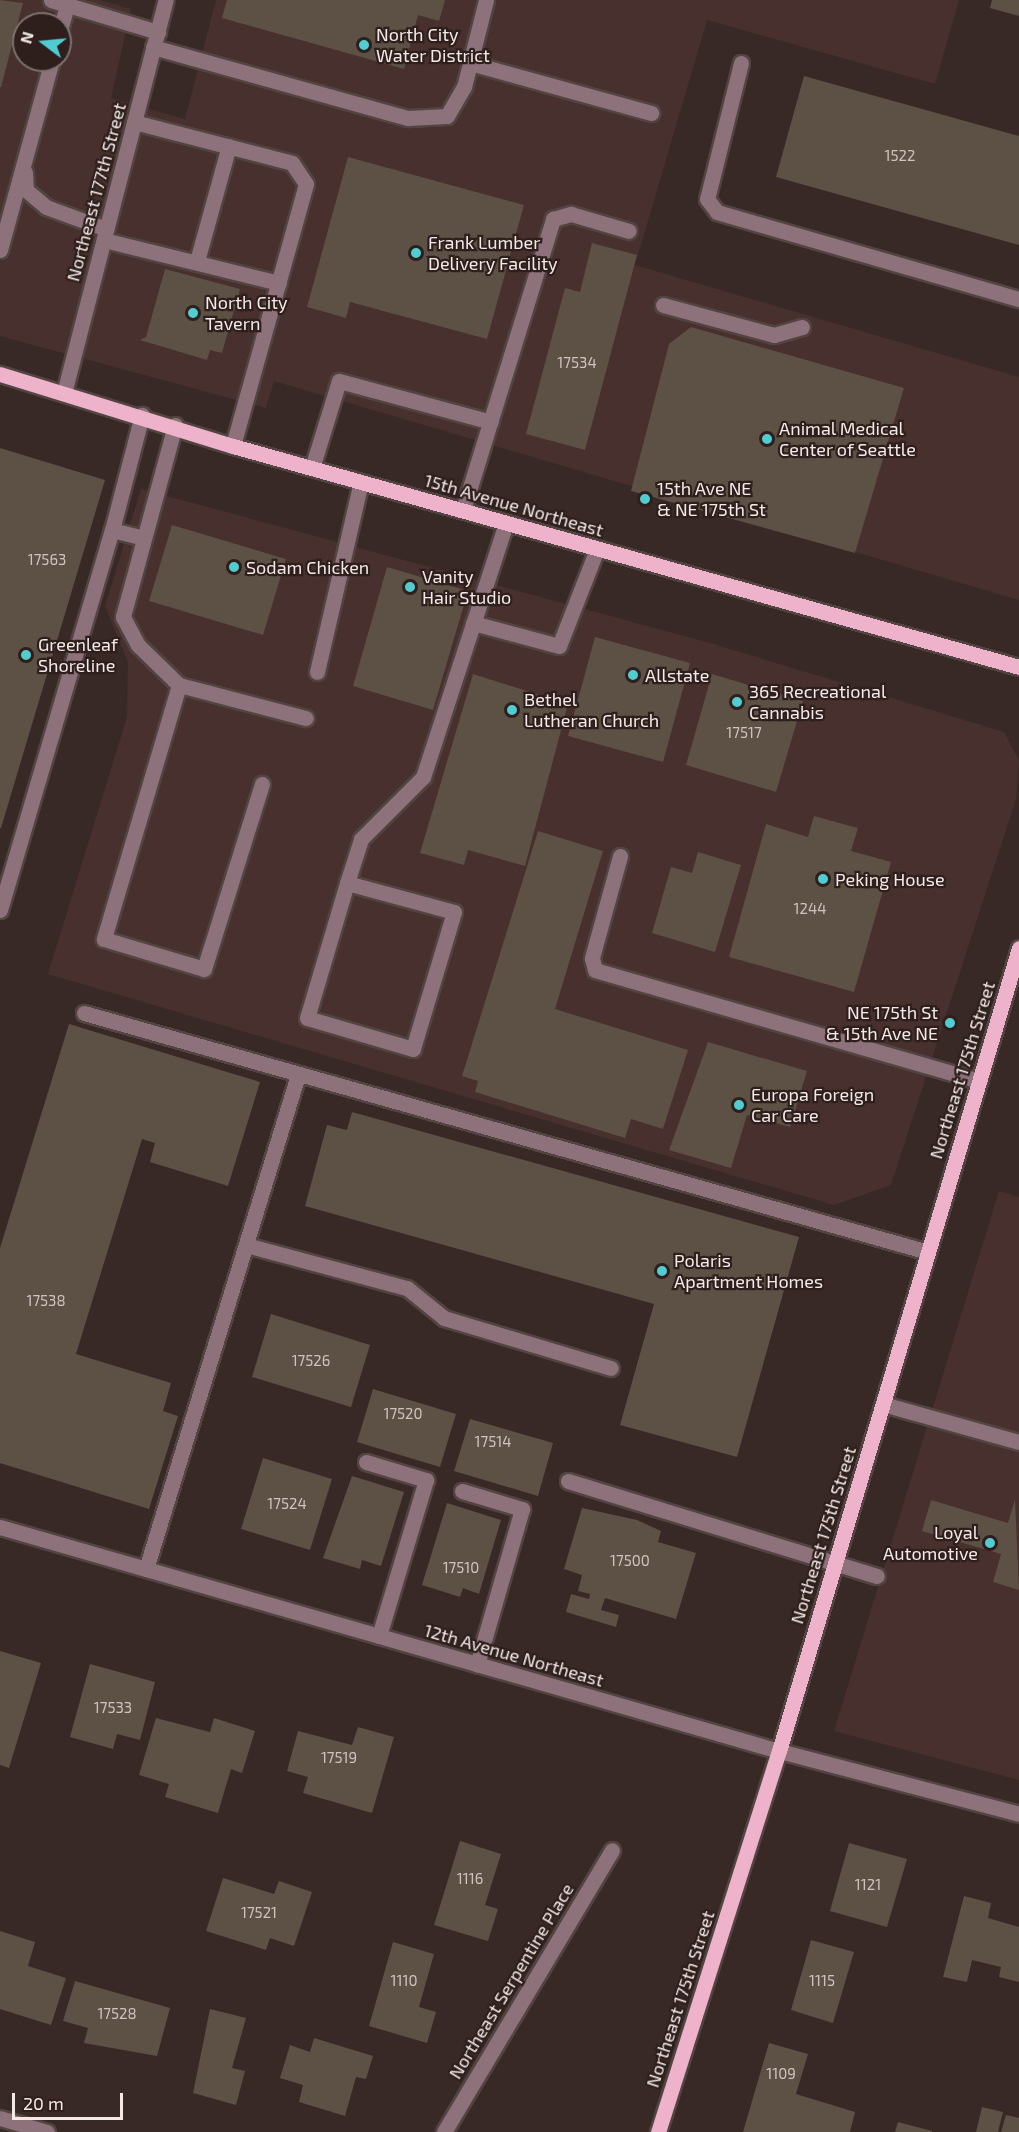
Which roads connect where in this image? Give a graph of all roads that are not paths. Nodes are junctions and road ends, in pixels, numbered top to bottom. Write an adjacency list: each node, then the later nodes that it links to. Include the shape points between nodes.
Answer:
1 (51, 0): 4 (street)
2 (166, 0): 6 (street, Northeast 177th Street)
3 (486, 0): 7 (street)
4 (67, 5): 5 (street); 6 (street)
5 (65, 12)
6 (156, 39): 7 (street, via 408,118 447,117); 11 (street, Northeast 177th Street)
7 (470, 63): 10 (street)
8 (741, 63): 19 (street, via 707,199 717,212)
9 (49, 72): 13 (street)
10 (651, 113)
11 (135, 122): 12 (street); 15 (street, Northeast 177th Street)
12 (229, 146): 17 (street); 18 (street, via 291,163 302,172 306,184)
13 (25, 160): 15 (street, via 26,190 46,207); 16 (street)
14 (629, 231): 25 (street, via 571,214 553,219)
15 (105, 235): 17 (street); 23 (street, Northeast 177th Street)
16 (0, 249)
17 (197, 261): 18 (street)
18 (279, 283): 27 (street)
19 (1019, 299)
20 (663, 305): 21 (street, via 774,335)
21 (802, 327)
22 (0, 374): 23 (main road, 15th Avenue Northeast)
23 (64, 393): 24 (main road, 15th Avenue Northeast)
24 (142, 415): 26 (main road, 15th Avenue Northeast); 32 (street)
25 (491, 422): 28 (street, via 339,381); 30 (street)
26 (175, 425): 27 (main road, 15th Avenue Northeast); 33 (street)
27 (233, 446): 28 (main road, 15th Avenue Northeast)
28 (312, 468): 29 (main road, 15th Avenue Northeast)
29 (361, 482): 30 (main road, 15th Avenue Northeast); 37 (street)
30 (463, 510): 31 (main road, 15th Avenue Northeast)
31 (506, 523): 34 (main road, 15th Avenue Northeast); 35 (street)
32 (112, 530): 33 (street); 43 (street)
33 (143, 538): 38 (street, via 123,618 138,645)
34 (597, 549): 35 (street, via 559,646); 36 (main road, 15th Avenue Northeast)
35 (473, 623): 42 (street, via 423,777 361,839)
36 (1019, 667)
37 (317, 672)
38 (179, 685): 39 (street); 40 (street, via 104,939 204,969)
39 (306, 718)
40 (262, 784)
41 (620, 856): 47 (street, via 592,958 595,970)
42 (347, 883): 42 (street, via 307,1018 413,1049 454,912)
43 (0, 910)
44 (1019, 948): 47 (main road, Northeast 175th Street)
45 (84, 1013): 46 (street)
46 (298, 1075): 48 (street); 49 (street)
47 (980, 1081): 49 (main road, Northeast 175th Street)
48 (246, 1245): 50 (street, via 407,1288 444,1318); 58 (street)
49 (928, 1252): 51 (main road, Northeast 175th Street)
50 (611, 1368)
51 (883, 1404): 52 (street); 57 (main road, Northeast 175th Street)
52 (1019, 1442)
53 (366, 1462): 60 (street, via 426,1480)
54 (568, 1481): 57 (street)
55 (462, 1491): 61 (street, via 522,1509)
56 (0, 1527): 58 (street, 12th Avenue Northeast)
57 (835, 1563): 59 (street); 62 (main road, Northeast 175th Street)
58 (146, 1569): 60 (street, 12th Avenue Northeast)
59 (877, 1576)
60 (379, 1636): 61 (street, 12th Avenue Northeast)
61 (477, 1665): 62 (street, 12th Avenue Northeast)
62 (779, 1751): 63 (street, 12th Avenue Northeast); 68 (main road, Northeast 175th Street)
63 (1019, 1814)
64 (612, 1850): 67 (street, Northeast Serpentine Place)
65 (0, 2118): 66 (street)
66 (47, 2132)
67 (444, 2132)
68 (658, 2132)

